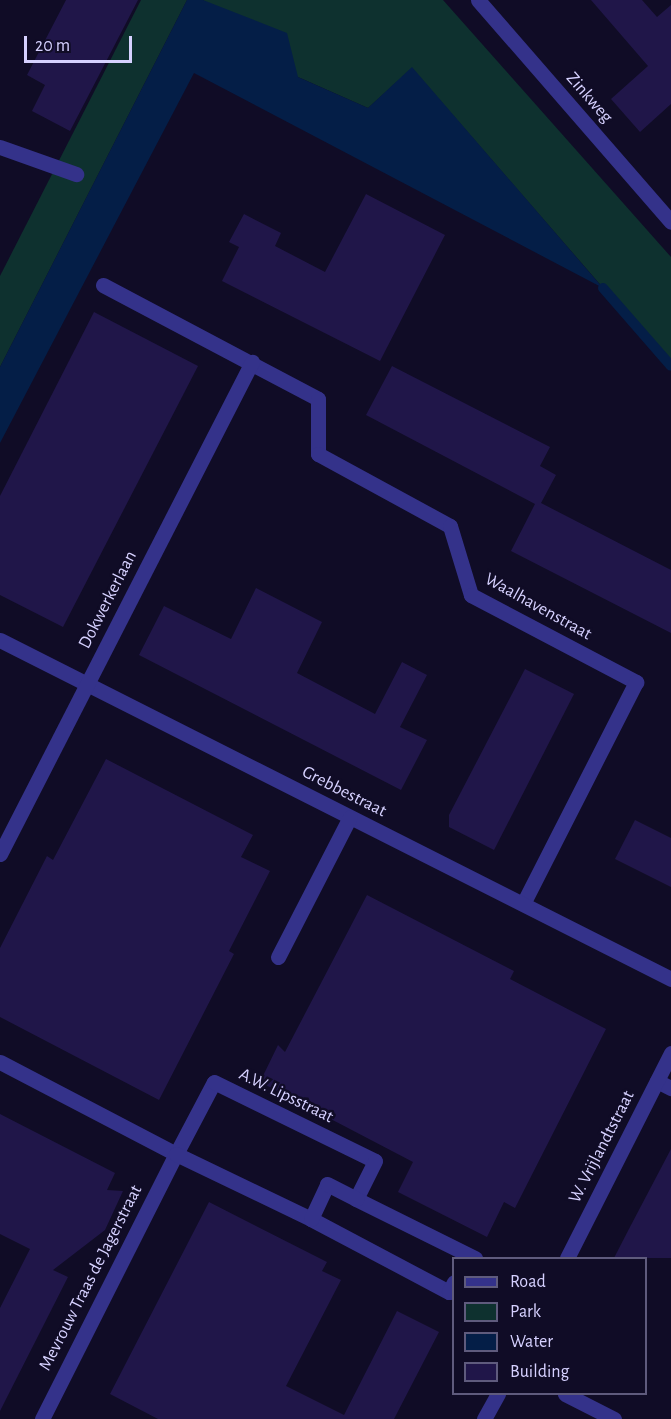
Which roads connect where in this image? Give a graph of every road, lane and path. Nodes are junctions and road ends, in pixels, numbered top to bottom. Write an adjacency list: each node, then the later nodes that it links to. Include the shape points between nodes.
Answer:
1 (482, 1): 4 (street, Zinkweg)
2 (0, 147): 3 (street)
3 (76, 174)
4 (671, 222)
5 (103, 285): 6 (street, Waalhavenstraat)
6 (252, 362): 8 (street, Dokwerkerlaan); 11 (street, Waalhavenstraat, via 318,399 318,454 450,526 471,595 636,682)
7 (0, 640): 8 (street, Grebbestraat)
8 (88, 683): 9 (street, Grebbestraat); 10 (street, Dokwerkerlaan)
9 (351, 817): 11 (street, Grebbestraat); 12 (street)
10 (0, 855)
11 (524, 902): 13 (street, Grebbestraat)
12 (278, 957)
13 (671, 979)
14 (671, 1053): 16 (street, W. Vrijlandtstraat)
15 (0, 1062): 17 (street)
16 (664, 1084): 21 (street, W. Vrijlandtstraat)
17 (176, 1154): 18 (street, A.W. Lipsstraat, via 214,1082 375,1161); 19 (street); 25 (street, Mevrouw Traas de Jagerstraat)
18 (356, 1199): 19 (street, via 327,1184); 20 (street)
19 (311, 1219): 22 (street, via 448,1292)
20 (470, 1257)
21 (568, 1257)
22 (452, 1284)
23 (497, 1395): 26 (street)
24 (567, 1395): 27 (street)
25 (42, 1419)
26 (484, 1419)
27 (614, 1419)

